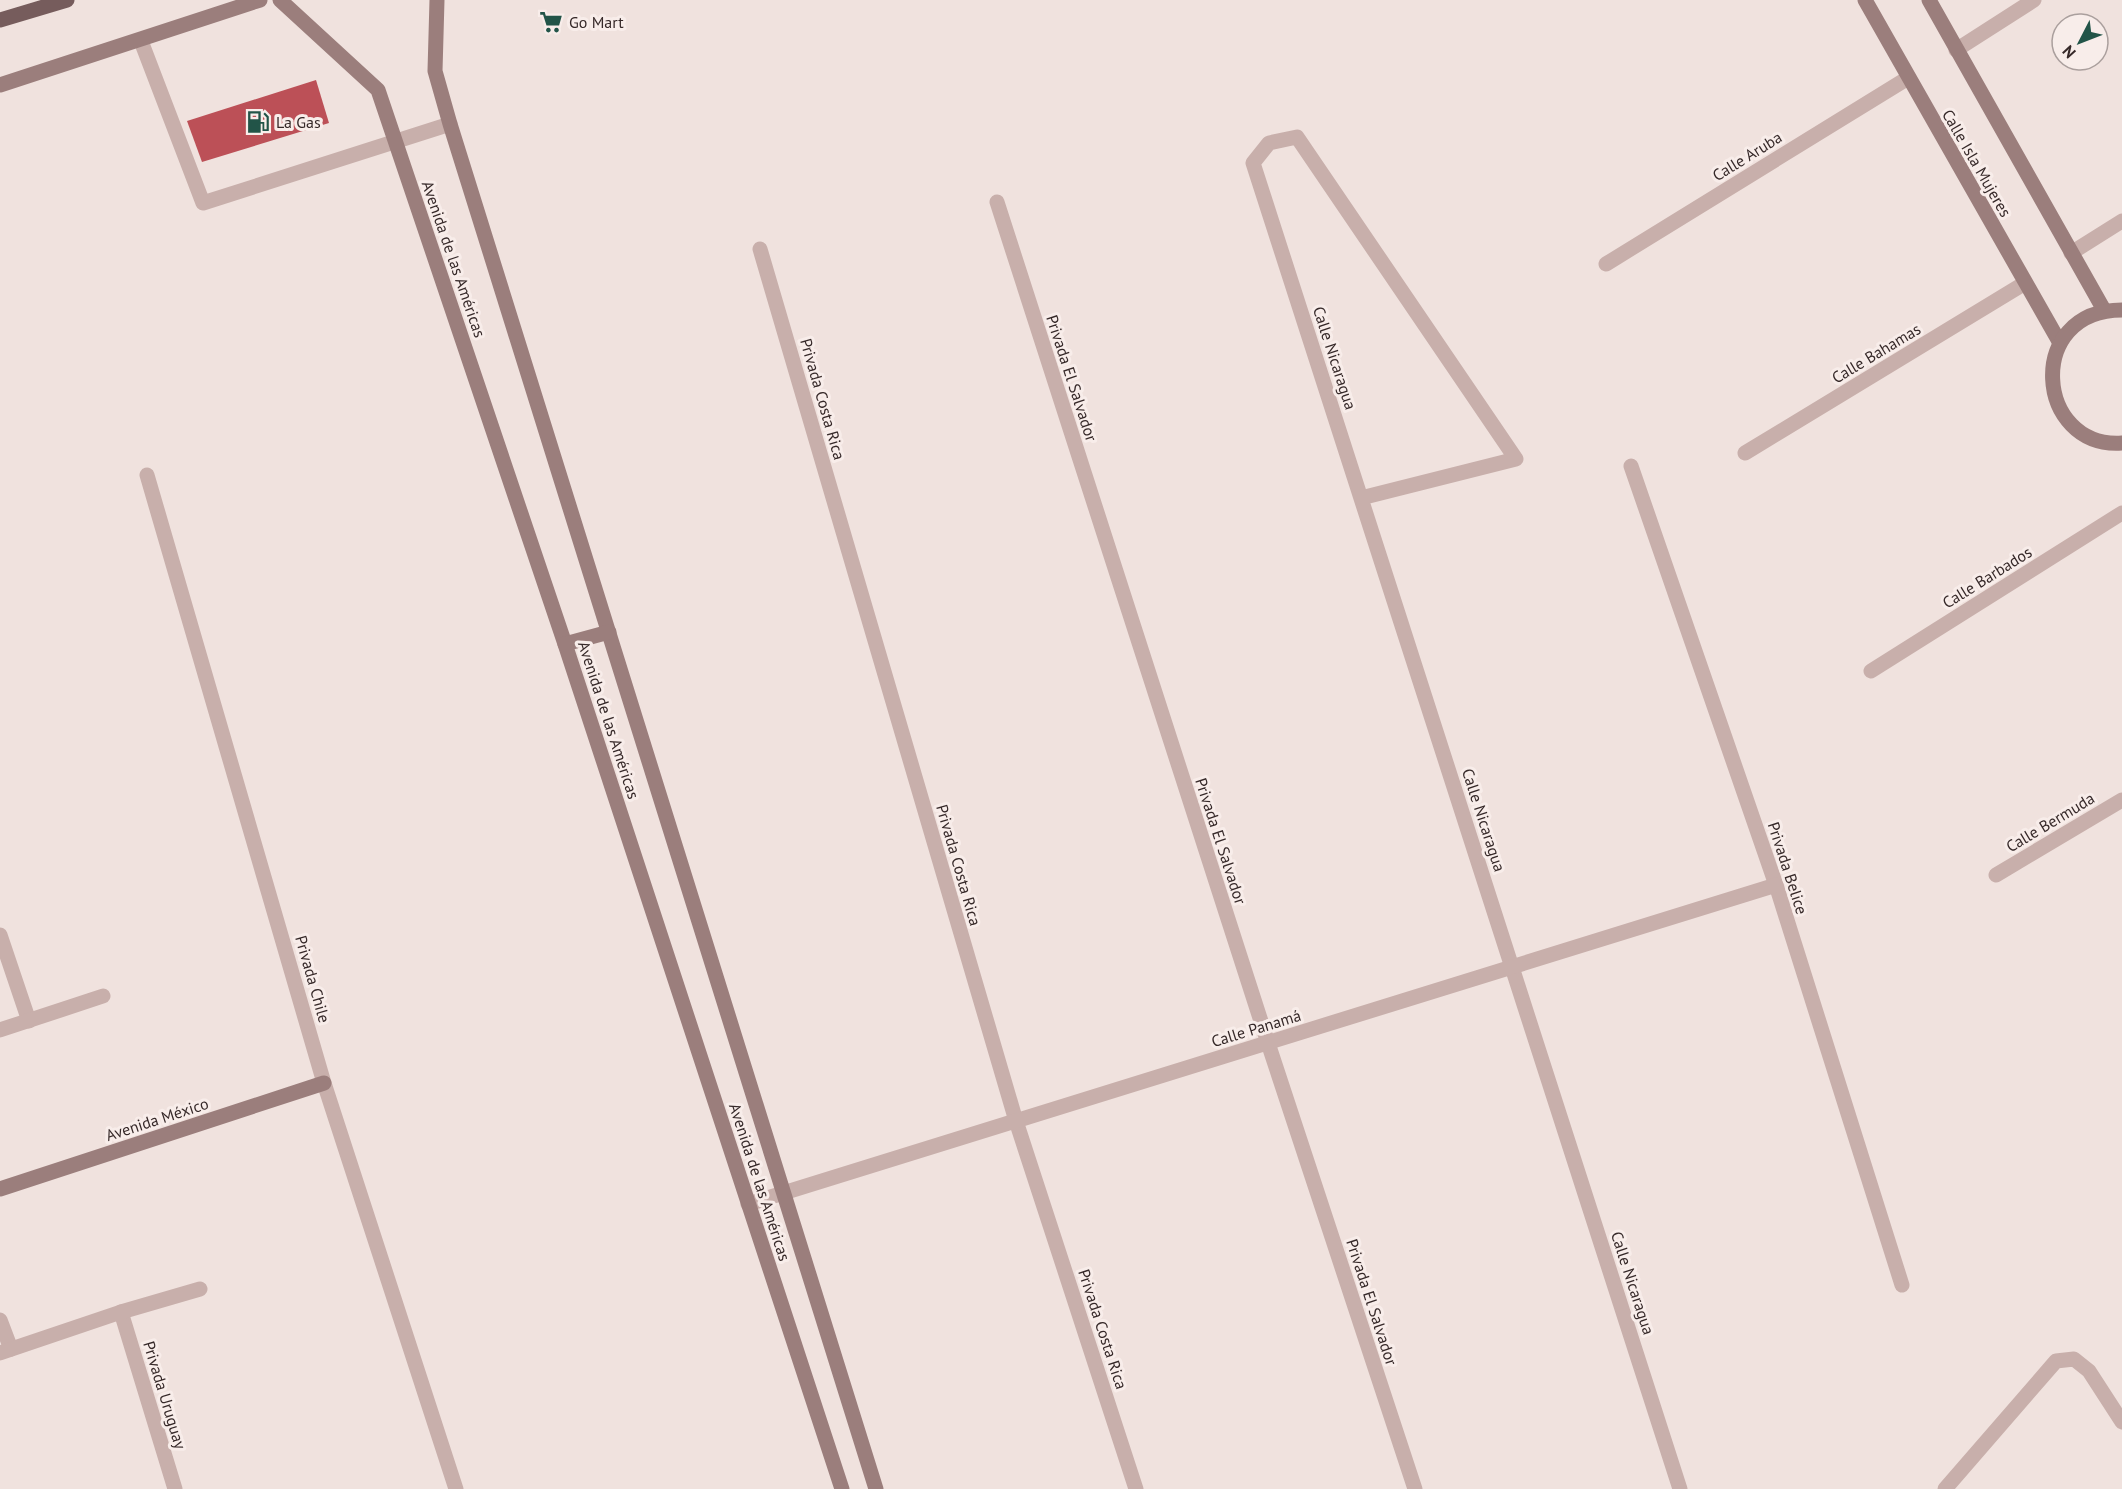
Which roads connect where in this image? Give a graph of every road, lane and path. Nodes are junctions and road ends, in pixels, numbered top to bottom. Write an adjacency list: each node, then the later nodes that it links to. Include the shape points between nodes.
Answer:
1 (67, 0): 8 (main road)
2 (260, 0): 9 (street)
3 (280, 0): 14 (street, Avenida de las Américas, via 378,90)
4 (436, 0): 13 (street, Avenida de las Américas, via 435,71)
5 (1865, 0): 11 (street, Calle Isla Mujeres)
6 (1929, 0): 10 (street)
7 (2034, 0): 10 (street)
8 (0, 20)
9 (141, 41): 12 (street); 14 (street, via 203,203)
10 (1956, 50): 18 (street)
11 (1908, 78): 19 (street, Calle Aruba); 20 (street, Calle Isla Mujeres)
12 (0, 85)
13 (450, 124): 14 (street); 31 (street, Avenida de las Américas)
14 (394, 141): 32 (street, Avenida de las Américas)
15 (997, 202): 42 (street, Privada El Salvador)
16 (2122, 221): 18 (street)
17 (760, 249): 44 (street, Privada Costa Rica)
18 (2071, 253): 21 (street)
19 (1606, 264)
20 (2025, 283): 23 (street, Calle Isla Mujeres); 25 (street, Calle Bahamas)
21 (2104, 310): 22 (street); 23 (street, via 2071,328)
22 (2122, 310)
23 (2060, 343): 24 (street, via 2052,363 2052,386 2059,407 2072,425 2091,437)
24 (2117, 444): 26 (street)
25 (1745, 453)
26 (2122, 457)
27 (1630, 466): 36 (street, Privada Belice)
28 (147, 475): 43 (street, Privada Chile)
29 (1361, 498): 29 (street, Calle Nicaragua, via 1516,459 1297,136 1269,143 1253,163); 38 (street, Calle Nicaragua)
30 (2122, 513): 33 (street, Calle Barbados)
31 (609, 632): 32 (street); 46 (street, Avenida de las Américas)
32 (565, 644): 47 (street, Avenida de las Américas)
33 (1871, 671)
34 (2122, 800): 35 (street, Calle Bermuda)
35 (1996, 875)
36 (1776, 885): 38 (street, Calle Panamá); 48 (street, Privada Belice)
37 (0, 935): 40 (street)
38 (1513, 967): 42 (street, Calle Panamá); 60 (street, Calle Nicaragua)
39 (103, 996): 40 (street)
40 (29, 1020): 41 (street)
41 (0, 1030)
42 (1268, 1043): 44 (street, Calle Panamá); 59 (street, Privada El Salvador)
43 (324, 1083): 45 (street, Avenida México); 55 (street, Privada Chile)
44 (1016, 1121): 46 (street, Calle Panamá); 58 (street, Privada Costa Rica)
45 (0, 1189)
46 (783, 1194): 47 (street, Calle Panamá); 57 (street, Avenida de las Américas)
47 (748, 1204): 56 (street, Avenida de las Américas)
48 (1902, 1286)
49 (200, 1289): 50 (street)
50 (121, 1312): 52 (street); 54 (street, Privada Uruguay)
51 (0, 1320): 52 (street)
52 (6, 1351)
53 (2122, 1422): 61 (street, via 2089,1371 2074,1359 2056,1361)
54 (175, 1489)
55 (456, 1489)
56 (842, 1489)
57 (876, 1489)
58 (1136, 1489)
59 (1415, 1489)
60 (1680, 1489)
61 (1945, 1489)

